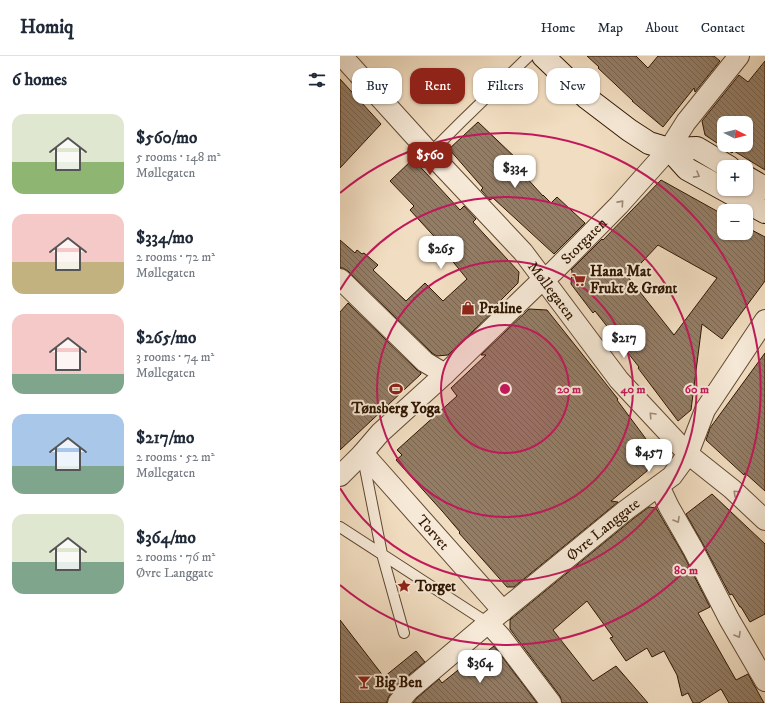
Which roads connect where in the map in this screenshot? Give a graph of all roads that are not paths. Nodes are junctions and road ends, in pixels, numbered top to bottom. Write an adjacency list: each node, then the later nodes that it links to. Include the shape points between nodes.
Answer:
1 (342, 56): 6 (street, Møllegaten)
2 (529, 56): 6 (lane)
3 (543, 56): 5 (main road, via 587,98 629,130 649,143)
4 (739, 56): 5 (street, Storgaten, via 686,122)
5 (669, 149): 7 (main road, via 697,148); 10 (main road, one-way to 10, via 687,169); 12 (street, Storgaten, one-way to 5, via 619,205)
6 (430, 153): 12 (street, Møllegaten, via 523,252)
7 (717, 160)
8 (753, 181): 9 (main road)
9 (765, 188)
10 (765, 212)
11 (340, 279): 14 (street, via 426,362)
12 (543, 279): 14 (street, Storgaten); 16 (street, Møllegaten, one-way to 12, via 619,380)
13 (765, 320): 16 (street, Øvre Langgate, via 704,410)
14 (445, 374): 15 (street, Storgaten, via 380,433)
15 (362, 454): 17 (street, Storgaten); 21 (lane); 22 (street, Torvet)
16 (688, 454): 18 (street, Øvre Langgate, via 672,476); 19 (street, Møllegaten, one-way to 16, via 732,489)
17 (340, 476)
18 (659, 486): 22 (street, Øvre Langgate); 24 (street, one-way to 24, via 729,619)
19 (765, 520)
20 (340, 527): 21 (lane)
21 (382, 554): 22 (lane); 23 (lane)
22 (496, 617): 25 (street, Øvre Langgate, via 409,690); 26 (street, Torvet, via 501,638)
23 (404, 633)
24 (765, 681)
25 (398, 703)
26 (551, 703)

